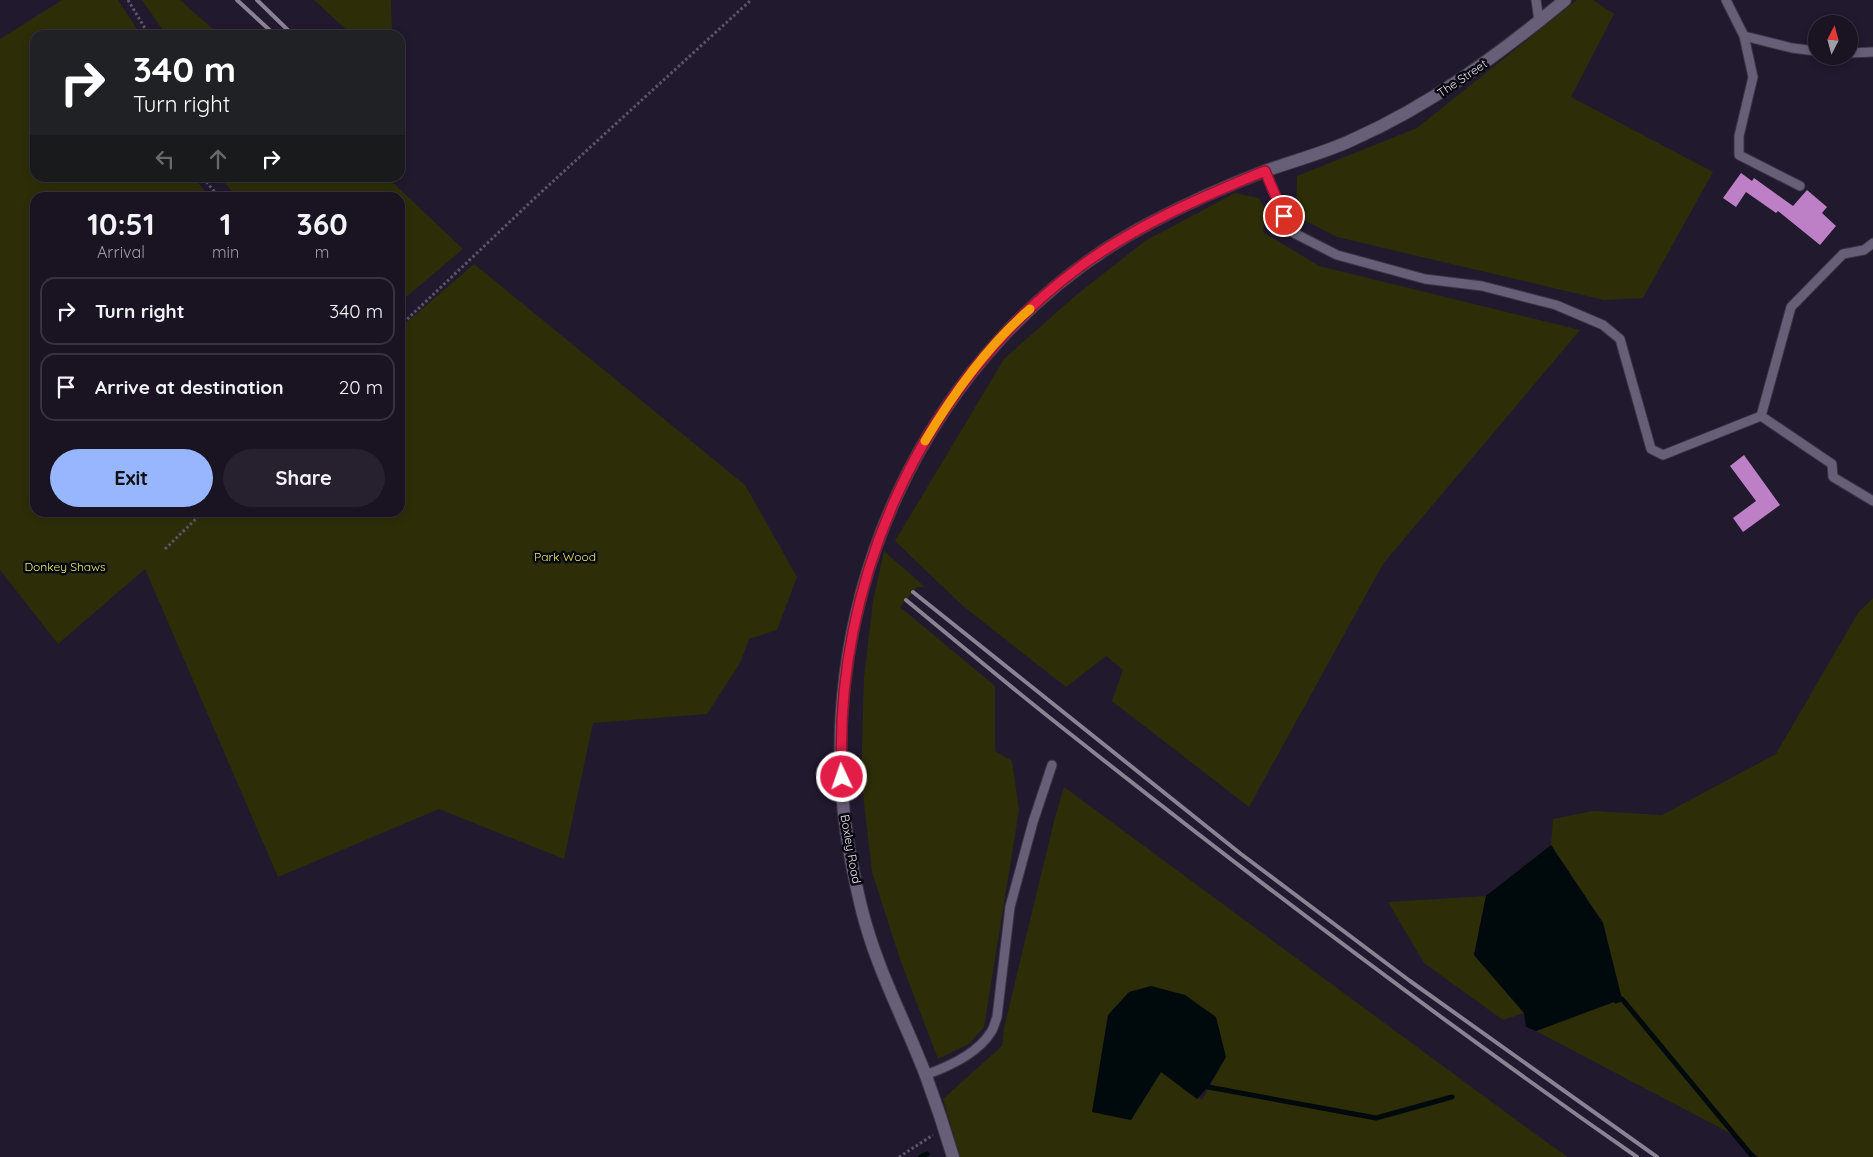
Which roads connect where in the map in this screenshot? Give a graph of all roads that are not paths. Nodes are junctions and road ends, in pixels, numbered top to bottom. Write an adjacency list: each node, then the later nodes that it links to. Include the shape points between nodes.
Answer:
1 (1536, 0): 4 (lane)
2 (1565, 0): 4 (street, The Street)
3 (1726, 0): 5 (lane)
4 (1539, 21): 9 (street, The Street, via 1484,64 1428,101)
5 (1744, 36): 6 (lane); 11 (lane, via 1753,77 1739,136 1739,155)
6 (1808, 50)
7 (1873, 52): 8 (lane)
8 (1858, 53)
9 (1349, 142): 10 (street, Boxley Road)
10 (1265, 171): 13 (lane, via 1290,231 1337,255 1425,279 1482,286 1556,305 1603,325 1620,339 1651,449 1663,455); 16 (street, Boxley Road, via 1212,192 1121,239 1081,266 1022,316 989,352 943,413 885,519 864,582 851,636 840,749 842,791 845,825 866,926)
11 (1800, 186)
12 (1873, 243): 13 (lane, via 1864,250 1843,254 1790,307)
13 (1761, 416): 14 (lane, via 1832,464 1832,477)
14 (1873, 501)
15 (1052, 764): 16 (lane, via 1010,907 997,1017 992,1031 950,1066)
16 (926, 1075): 17 (street, Boxley Road)
17 (953, 1157)

